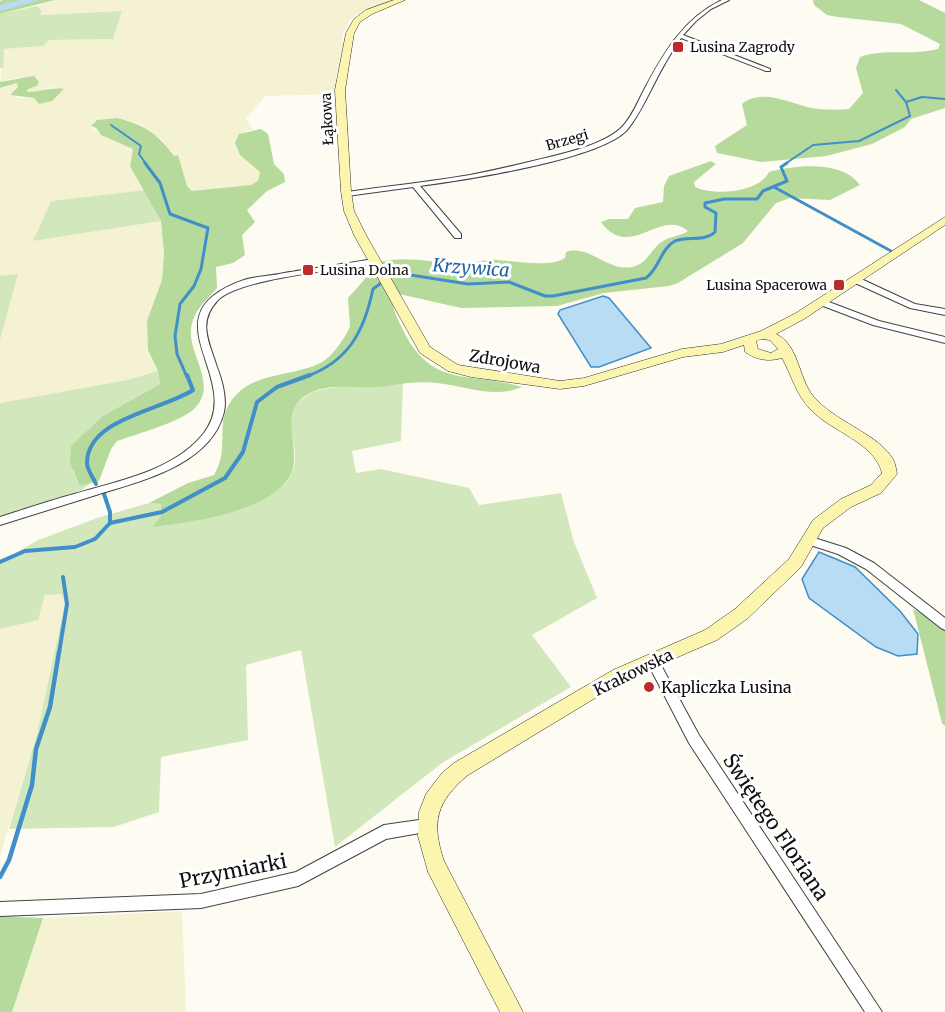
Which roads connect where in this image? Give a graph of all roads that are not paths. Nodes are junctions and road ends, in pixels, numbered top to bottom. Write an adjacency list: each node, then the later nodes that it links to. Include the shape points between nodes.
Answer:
1 (400, 0): 6 (street, Łąkowa, via 369,12 350,33 340,90)
2 (721, 1): 3 (street, Brzegi, via 693,19)
3 (680, 36): 4 (street); 5 (street, Brzegi, via 633,117 610,140 517,168)
4 (768, 70)
5 (416, 186): 6 (street, Brzegi); 8 (street)
6 (347, 194): 9 (street, Łąkowa, via 351,218)
7 (942, 226): 10 (street)
8 (458, 236)
9 (374, 261): 16 (street, Zdrojowa, via 425,350 436,360 471,373 544,384 572,384 682,353); 20 (street, via 247,282 212,299 202,311 199,324 221,398 218,417 198,445 170,465 140,477)
10 (856, 280): 11 (street); 12 (street, via 913,306)
11 (822, 302): 13 (street); 15 (street, via 876,322)
12 (945, 312)
13 (788, 323): 14 (street); 17 (street)
14 (764, 335): 16 (street); 17 (street)
15 (945, 340)
16 (752, 346): 18 (street, Zdrojowa)
17 (782, 347): 18 (street, via 777,356); 19 (street, Krakowska)
18 (768, 357): 19 (street, Krakowska)
19 (794, 376): 21 (street, Krakowska, via 807,399 826,419 880,453 890,474 876,489 830,512)
20 (0, 521)
21 (808, 540): 22 (street, via 842,551 870,566); 23 (street, Krakowska, via 795,563 741,614 711,635)
22 (945, 624)
23 (652, 660): 24 (street, Krakowska, via 600,686 461,769 433,799); 27 (street, Świętego Floriana, via 694,739)
24 (426, 826): 25 (street, Przymiarki, via 384,832 298,879 201,901); 26 (street, Krakowska, via 435,865)
25 (0, 909)
26 (512, 1012)
27 (874, 1012)

